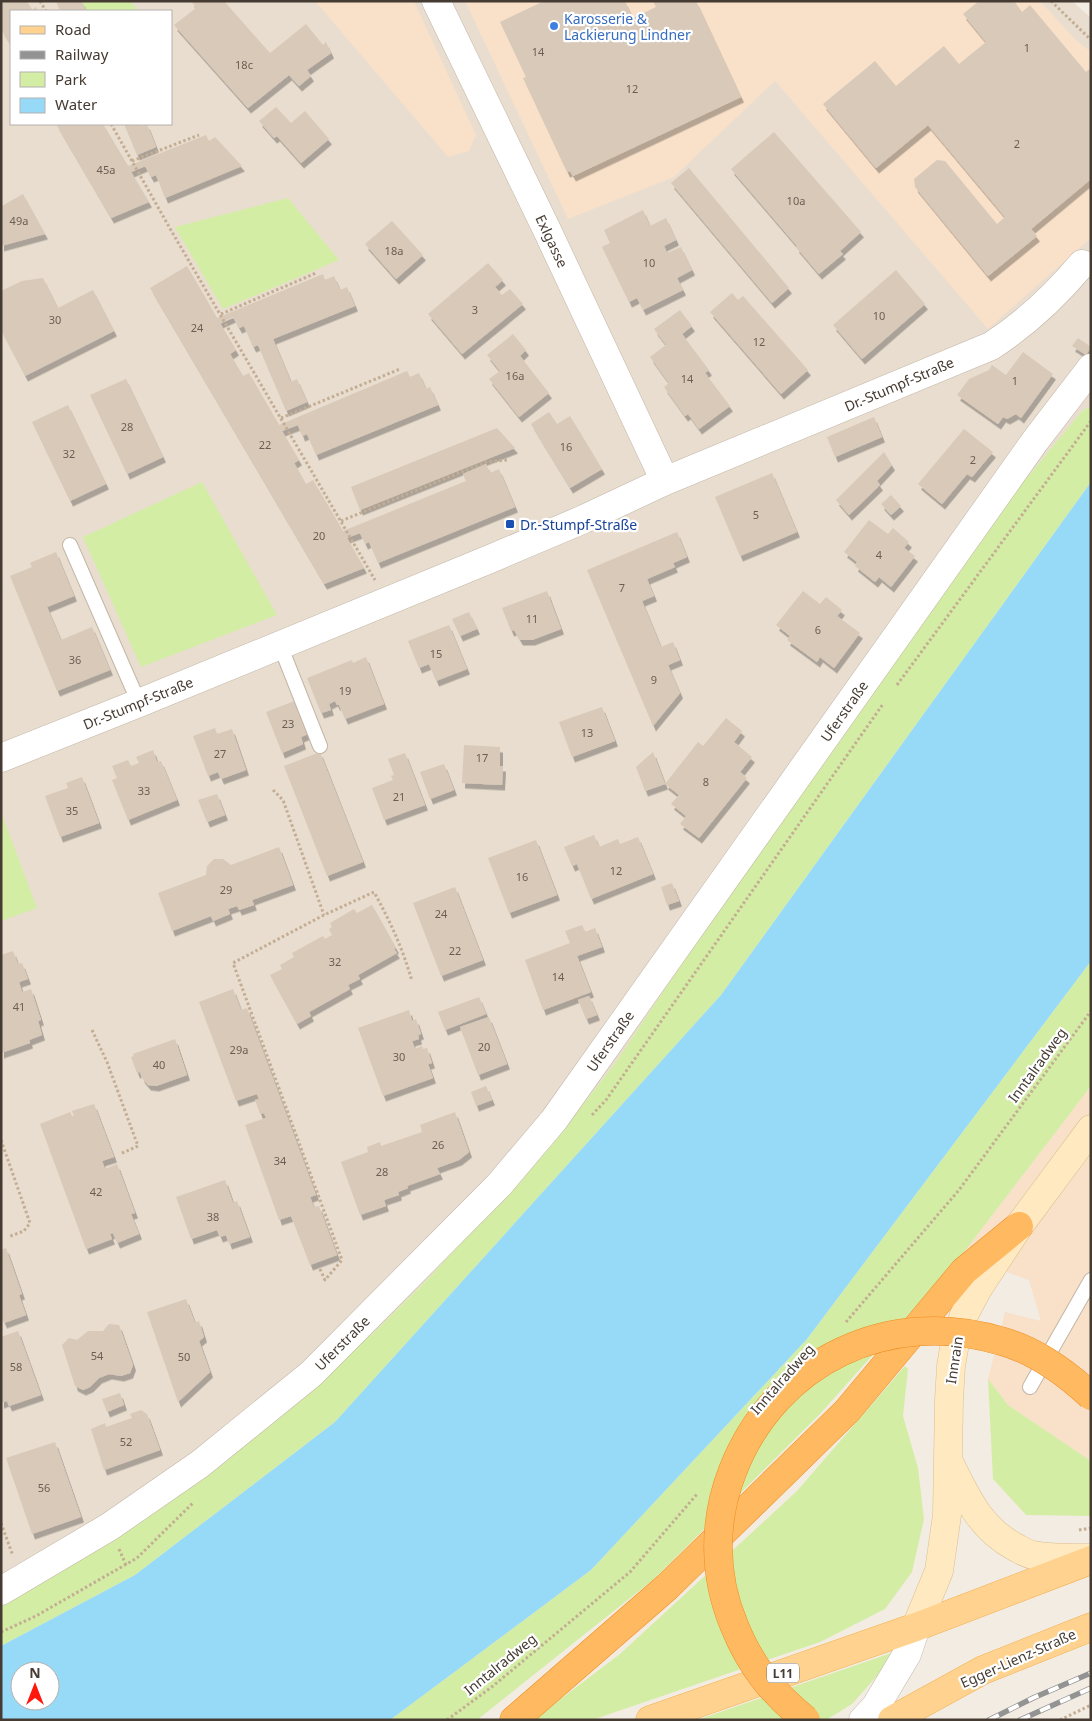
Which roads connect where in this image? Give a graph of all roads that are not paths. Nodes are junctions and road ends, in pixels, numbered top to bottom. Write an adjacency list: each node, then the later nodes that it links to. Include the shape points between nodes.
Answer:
1 (436, 1): 4 (street, Exlgasse)
2 (1080, 277): 4 (street, Dr.-Stumpf-Straße, via 1014,332 990,346)
3 (1091, 368): 17 (street, Uferstraße, via 1030,449 554,1120 499,1185 312,1374 200,1464 109,1527)
4 (665, 481): 6 (street, Dr.-Stumpf-Straße, via 542,537)
5 (70, 545): 7 (lane)
6 (280, 645): 7 (street, Dr.-Stumpf-Straße); 8 (lane)
7 (139, 703): 9 (street, Dr.-Stumpf-Straße)
8 (320, 746)
9 (1, 758)
10 (1091, 1129): 11 (main road, Innrain)
11 (1019, 1226): 15 (main road, Innrain, via 977,1290 958,1334 951,1366); 20 (highway, via 964,1271 840,1417 667,1586)
12 (1091, 1280): 13 (lane)
13 (1030, 1387)
14 (1091, 1396): 22 (highway, bridge, via 1054,1367 1003,1341 977,1334 914,1330 886,1335 833,1355 810,1369 767,1409 738,1455 727,1484 718,1536 721,1581 730,1616 752,1664 770,1688)
15 (948, 1461): 16 (main road, via 984,1523 1004,1541 1031,1555); 18 (main road, Innrain, via 947,1516 939,1571)
16 (1091, 1559): 18 (main road)
17 (12, 1585)
18 (916, 1627): 21 (main road, L11); 23 (street, via 907,1654 876,1706)
19 (1091, 1627): 24 (main road, Egger-Lienz-Straße, via 984,1670)
20 (514, 1720)
21 (650, 1720)
22 (806, 1720)
23 (863, 1720)
24 (892, 1720)

